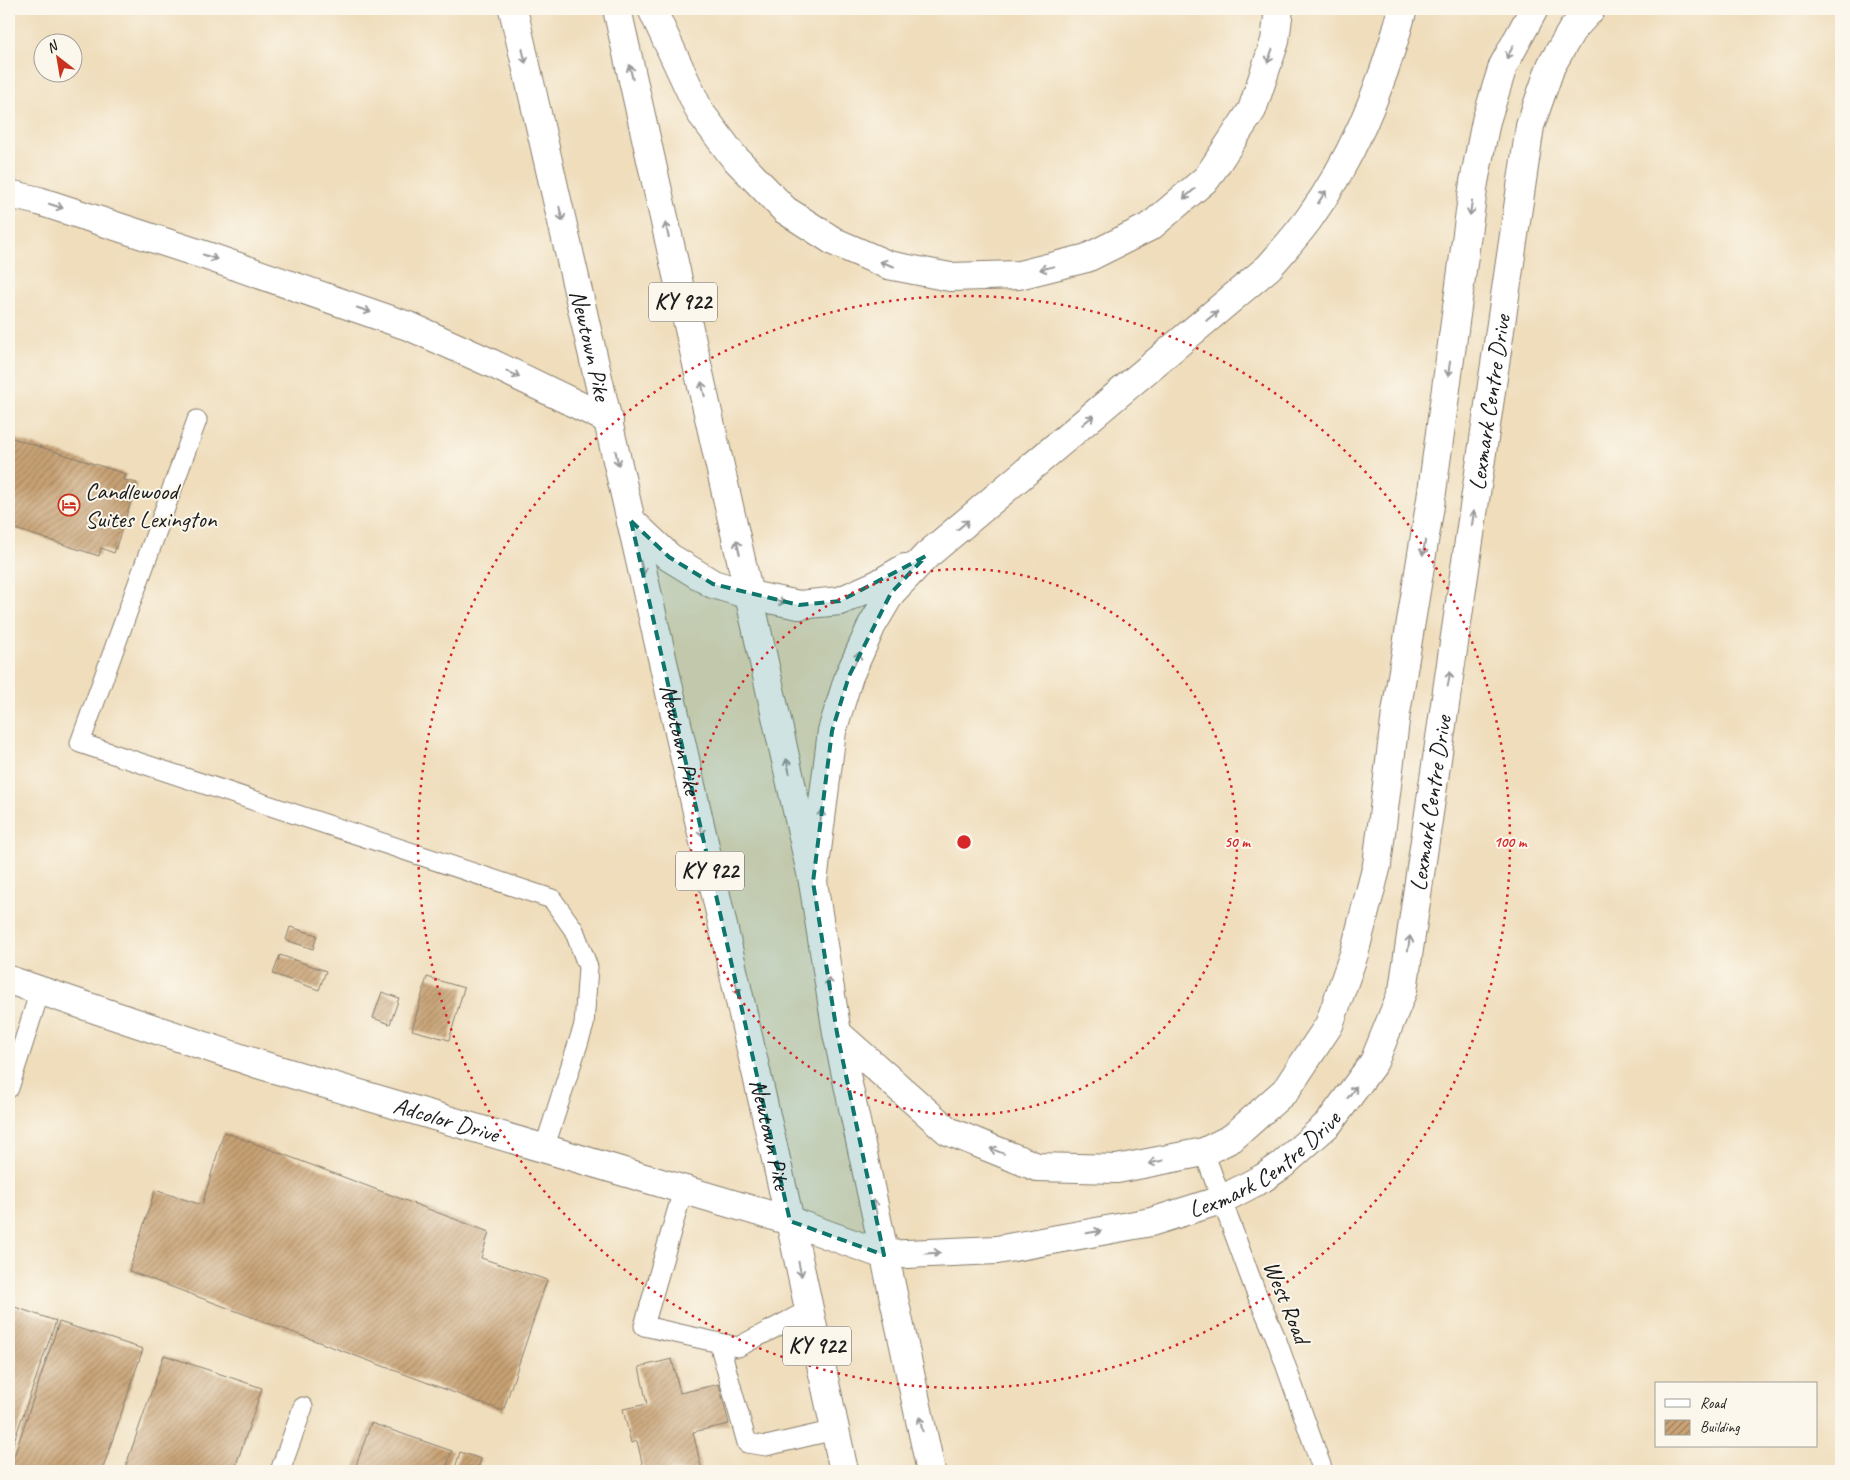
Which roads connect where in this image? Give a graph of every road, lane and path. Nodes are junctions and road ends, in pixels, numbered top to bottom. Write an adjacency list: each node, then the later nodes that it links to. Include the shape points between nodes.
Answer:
1 (513, 9): 10 (main road, Newtown Pike / KY 922, one-way to 10)
2 (617, 9): 13 (main road, KY 922, one-way to 2)
3 (652, 9): 4 (main road, one-way to 3, via 1275,41 1252,110 1207,178 1152,226 1087,258 1020,275 950,278 888,265 835,242 785,210 733,156 700,112)
4 (1279, 9)
5 (1403, 9): 12 (main road, one-way to 5, via 1269,267 1308,219 1346,159 1374,99)
6 (1534, 9): 20 (main road, Lexmark Centre Drive, one-way to 20, via 1503,66 1486,121 1474,182 1431,499 1396,713 1377,865 1354,954 1329,1025 1286,1090 1232,1138)
7 (1591, 9): 22 (main road, Lexmark Centre Drive, one-way to 7, via 1282,1165 1329,1123 1374,1062 1403,990 1530,126 1551,66 1572,30)
8 (9, 194): 10 (main road, one-way to 10, via 188,250 411,327)
9 (197, 420): 19 (lane, via 80,743 552,899 574,930 588,967 584,1025)
10 (609, 420): 11 (main road, Newtown Pike / KY 922, one-way to 11)
11 (631, 521): 13 (main road, via 669,557 713,584); 23 (main road, Newtown Pike / KY 922, one-way to 23)
12 (926, 556): 13 (main road, one-way to 12, via 799,605 840,601 878,584); 14 (main road, one-way to 12, via 832,731 849,676 872,625 891,594)
13 (749, 595): 14 (main road, KY 922, one-way to 13)
14 (813, 882): 17 (main road, KY 922, one-way to 14)
15 (9, 980): 16 (main road, Adcolor Drive)
16 (40, 991): 18 (lane); 19 (main road, Adcolor Drive, via 258,1064)
17 (837, 1033): 20 (main road, Lexmark Centre Drive, one-way to 17, via 1117,1169 1037,1168 948,1131); 24 (main road, KY 922, one-way to 17)
18 (9, 1088)
19 (544, 1149): 21 (main road, Adcolor Drive)
20 (1204, 1152): 22 (lane, West Road)
21 (683, 1190): 23 (main road, Adcolor Drive); 26 (lane, via 644,1326)
22 (1221, 1200): 24 (main road, Lexmark Centre Drive, one-way to 22, via 997,1250 1151,1222); 32 (lane, West Road, via 1254,1290 1276,1338)
23 (790, 1222): 24 (main road, Adcolor Drive); 25 (main road, Newtown Pike / KY 922, one-way to 25)
24 (884, 1255): 31 (main road, KY 922, one-way to 24)
25 (809, 1310): 26 (lane, via 738,1347); 28 (main road, Newtown Pike / KY 922)
26 (719, 1342): 28 (lane, via 746,1442 766,1446)
27 (303, 1407): 29 (lane)
28 (835, 1430): 30 (main road, Newtown Pike / KY 922)
29 (280, 1471)
30 (844, 1471)
31 (931, 1471)
32 (1323, 1471)

